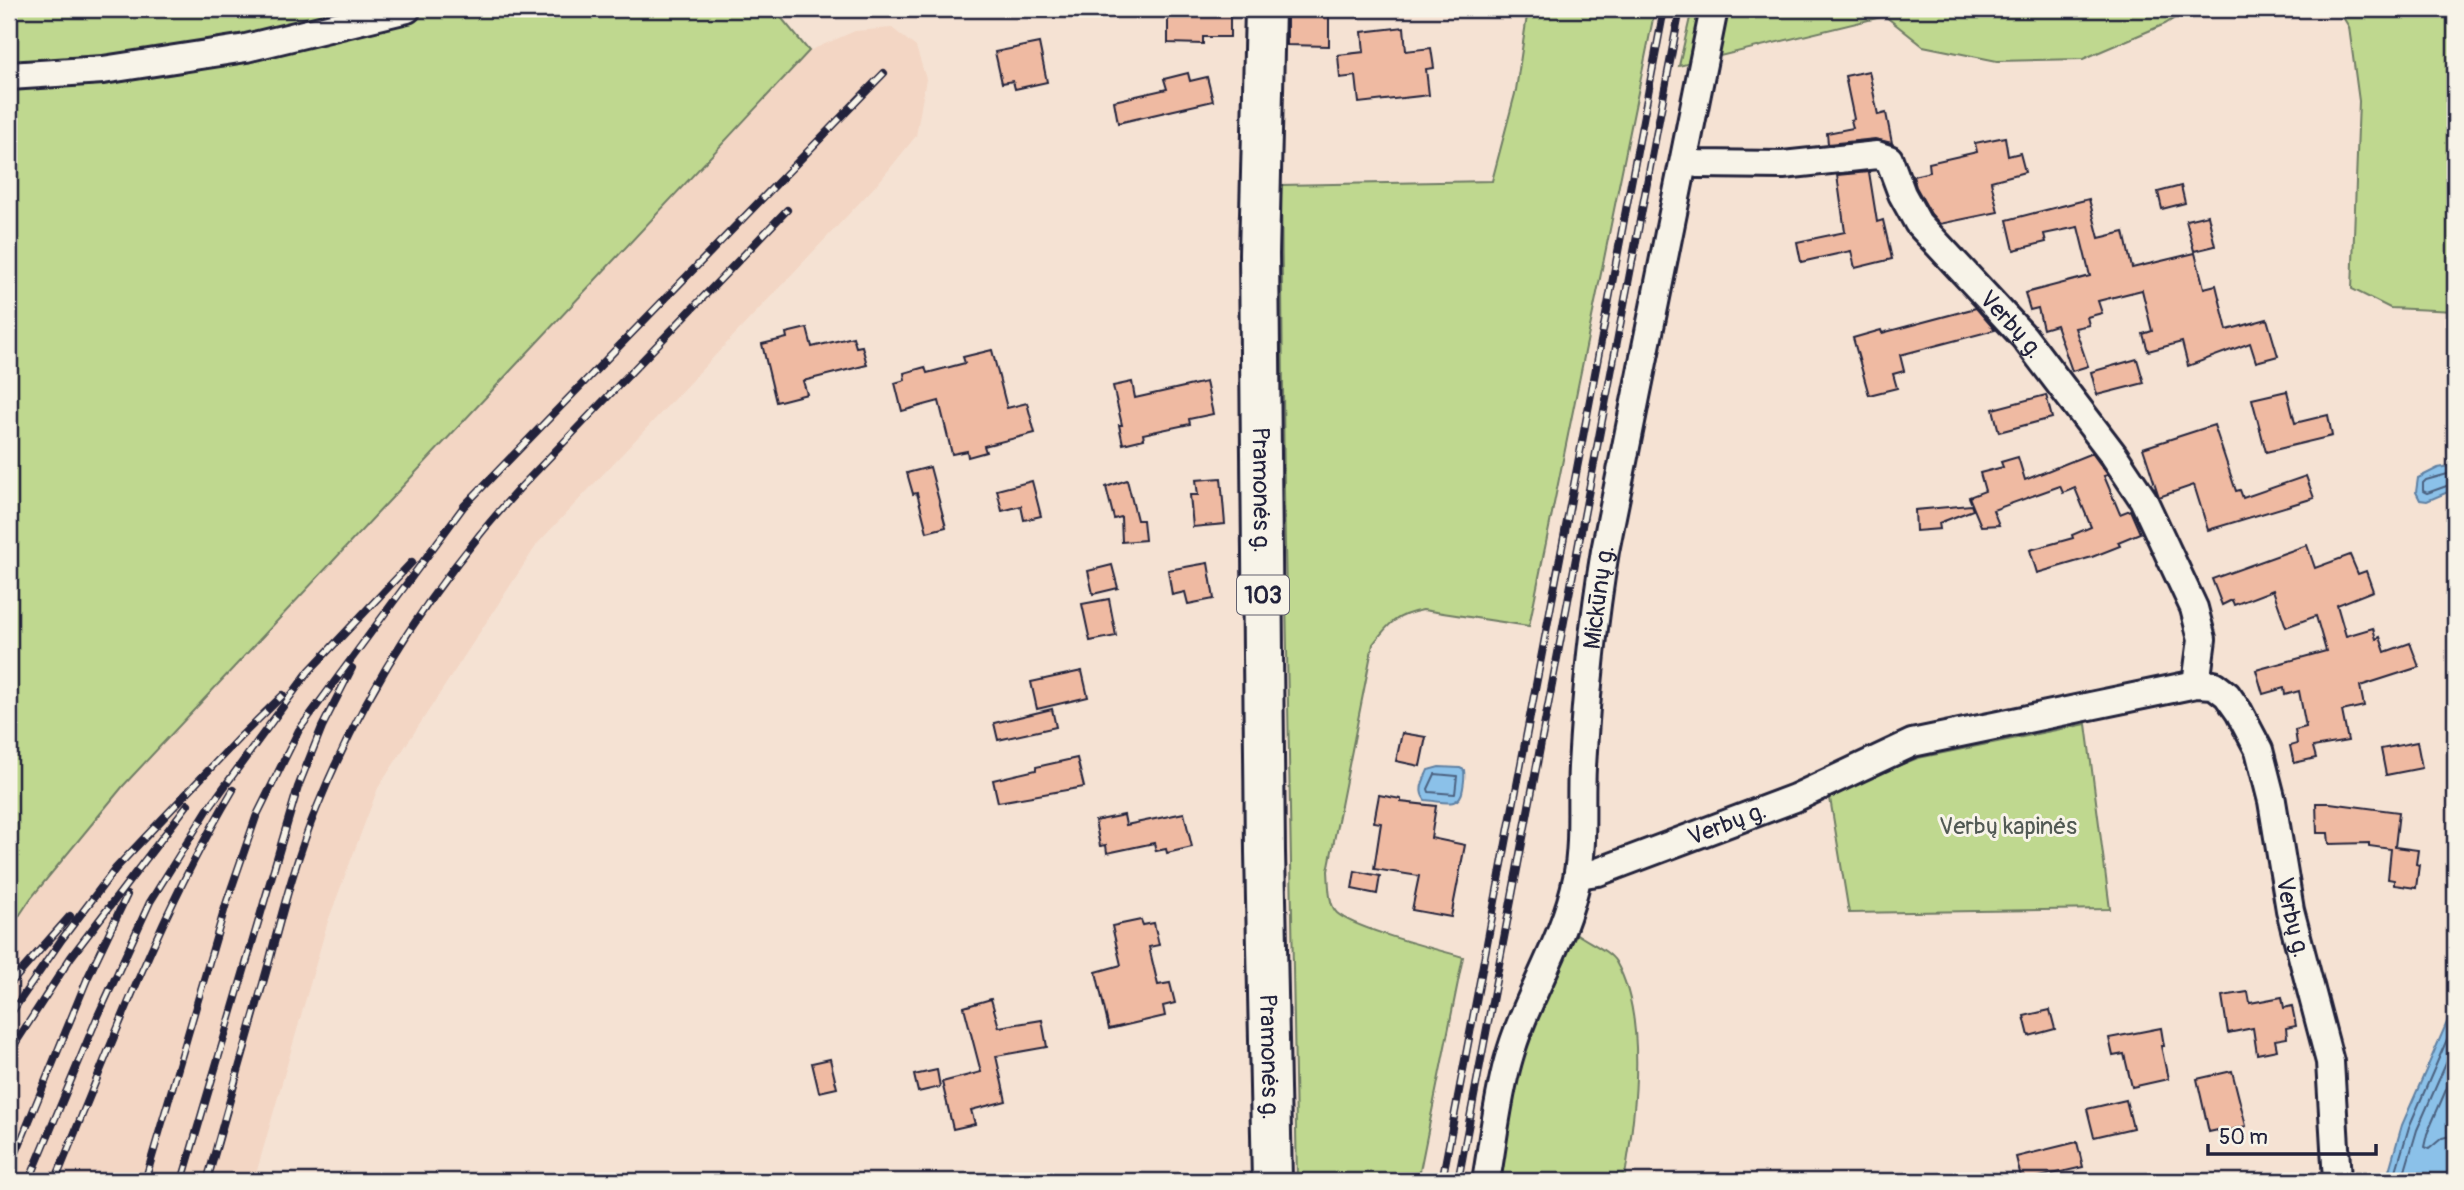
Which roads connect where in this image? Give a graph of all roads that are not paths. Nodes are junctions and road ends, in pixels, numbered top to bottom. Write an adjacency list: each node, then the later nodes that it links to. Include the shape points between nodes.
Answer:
1 (407, 9): 4 (street, via 246,48 103,69)
2 (1265, 9): 8 (main road, Pramonės g. / 103, via 1259,265)
3 (1714, 9): 5 (street, Mickūnų g.)
4 (9, 76)
5 (1684, 161): 6 (street, Verbų g., via 1783,165 1877,155 1889,159 1918,223 2024,337 2143,499 2194,608 2202,639); 7 (street, Mickūnų g., via 1593,627)
6 (2196, 684): 7 (street, Verbų g., via 1912,743 1795,798 1598,872); 10 (street, Verbų g., via 2214,685 2227,695 2259,750 2273,801 2290,910 2330,1062)
7 (1578, 875): 9 (street, Mickūnų g., via 1570,908 1507,1062)
8 (1272, 1181)
9 (1486, 1181)
10 (2337, 1181)

